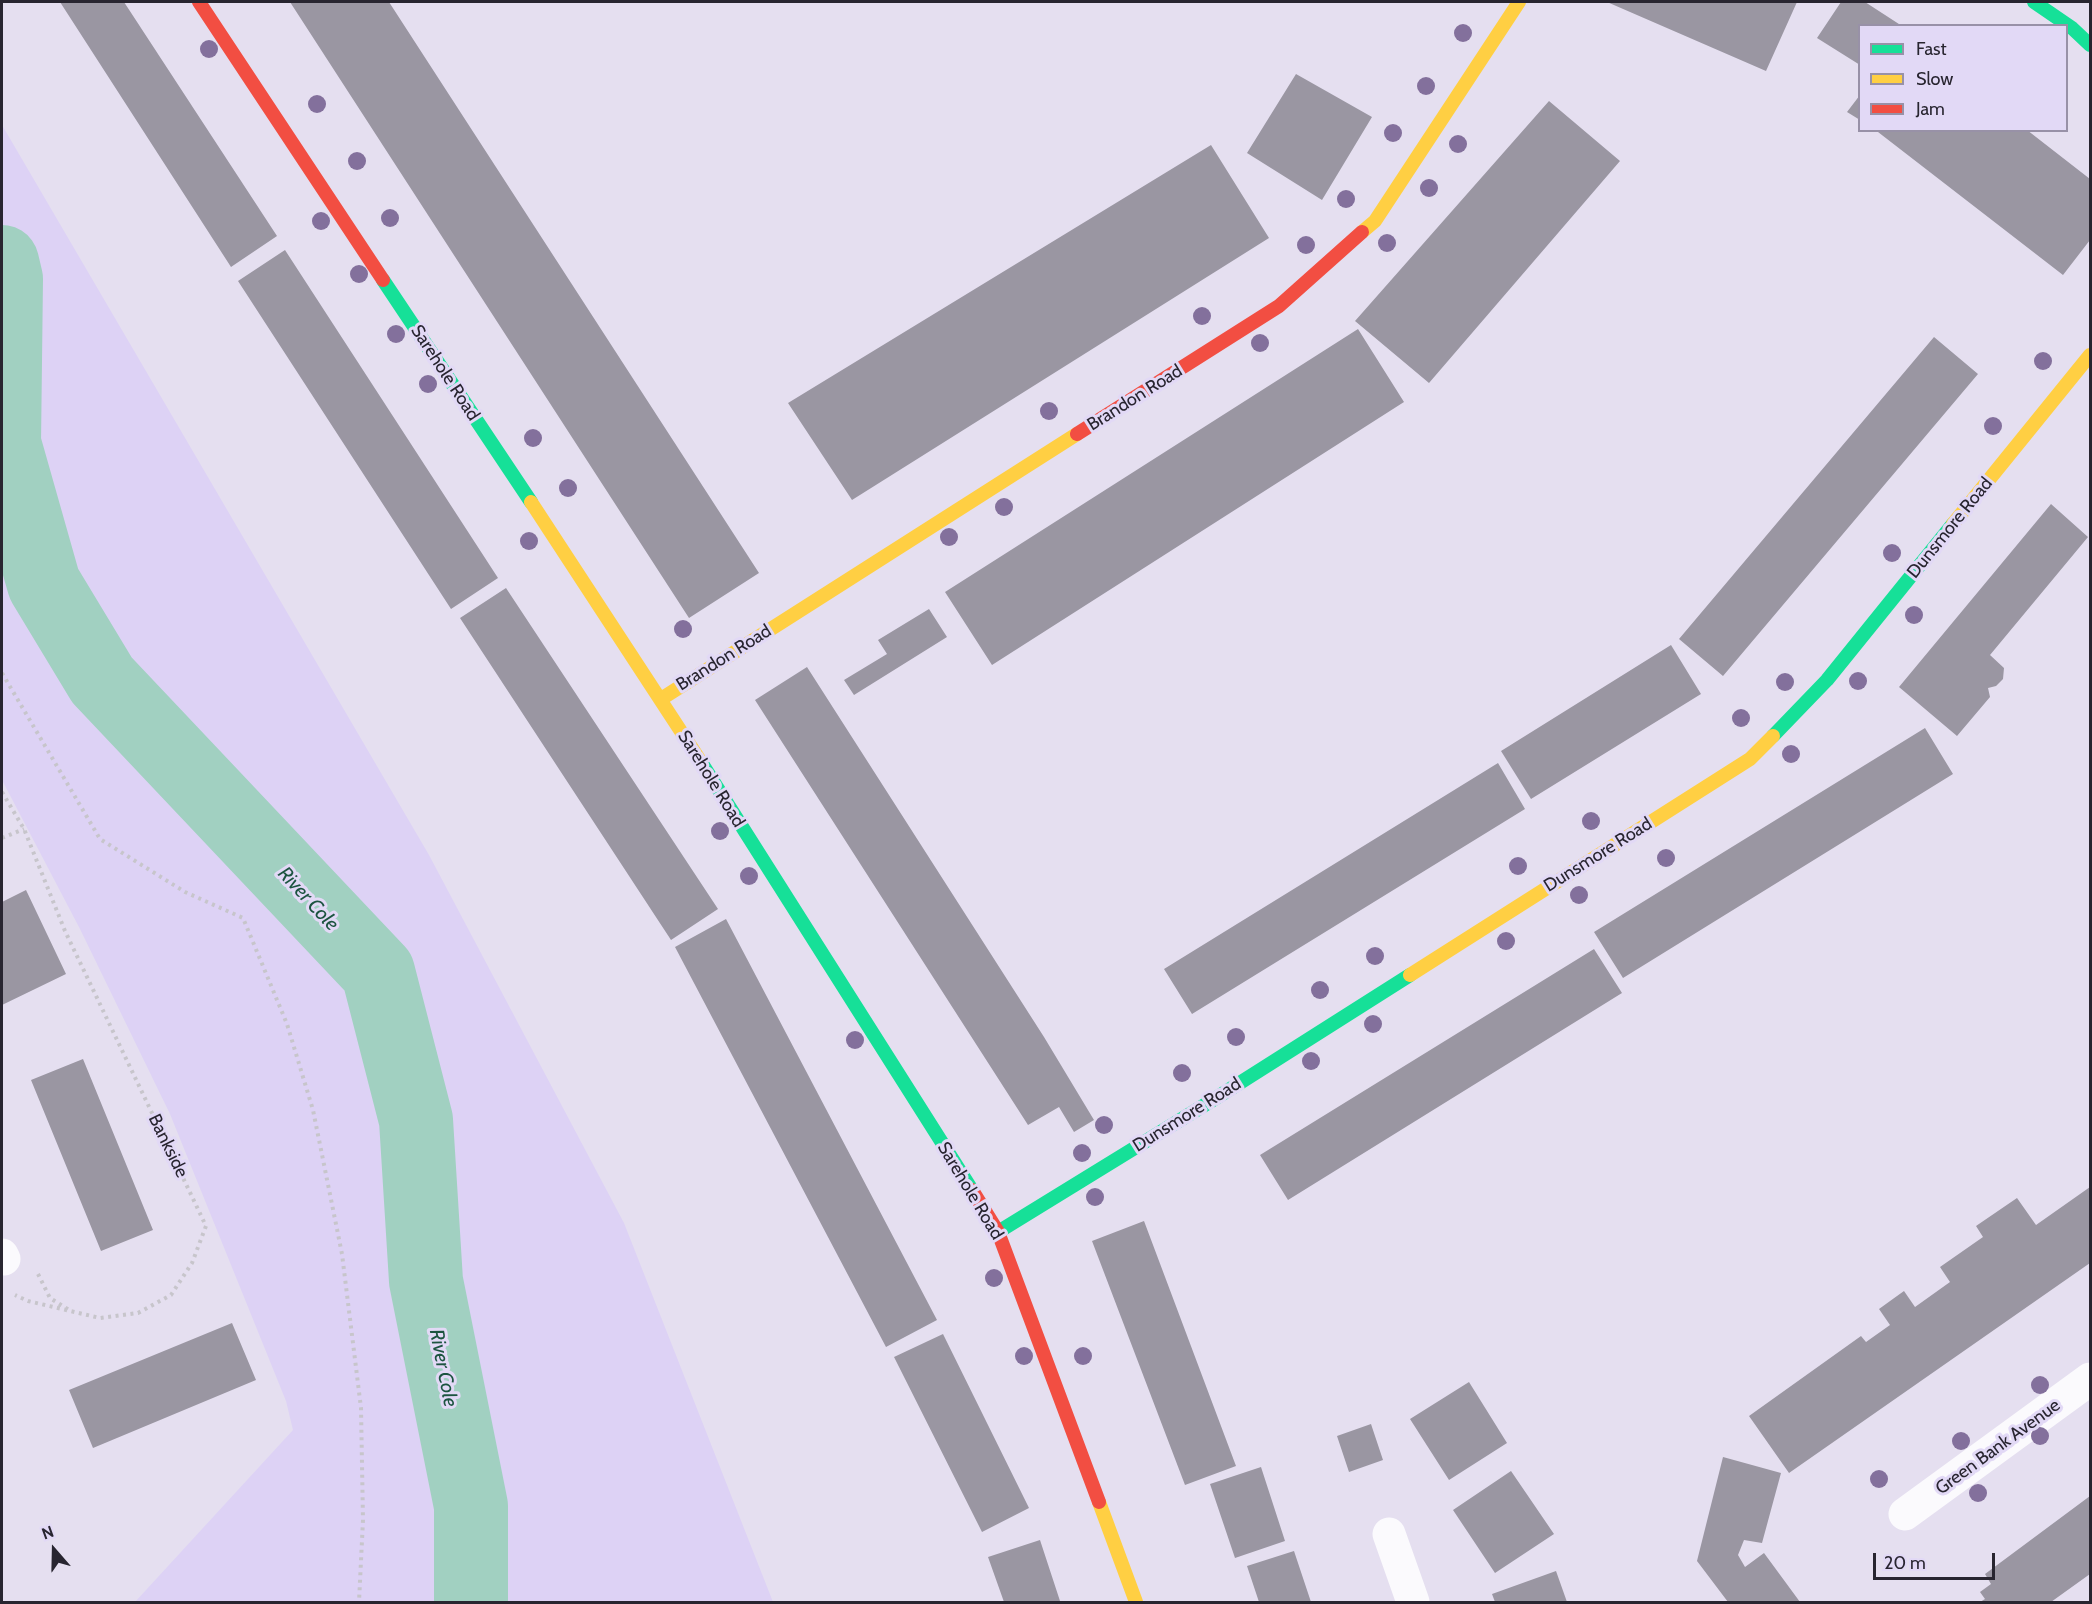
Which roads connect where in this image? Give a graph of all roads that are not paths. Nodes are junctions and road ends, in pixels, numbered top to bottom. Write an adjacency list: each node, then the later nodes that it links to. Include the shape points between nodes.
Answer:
1 (199, 2): 8 (main road, Sarehole Road)
2 (1519, 2): 8 (main road, Brandon Road, via 1375,221 1279,306)
3 (2034, 2): 4 (main road)
4 (2066, 24)
5 (2068, 25): 6 (main road)
6 (2091, 45)
7 (2091, 355): 9 (main road, Dunsmore Road, via 1827,680 1750,759)
8 (661, 699): 9 (main road, Sarehole Road)
9 (998, 1232): 13 (main road, Sarehole Road)
10 (2091, 1379): 11 (street, Green Bank Avenue)
11 (1905, 1514)
12 (1389, 1534): 14 (street)
13 (1136, 1602)
14 (1413, 1602)

